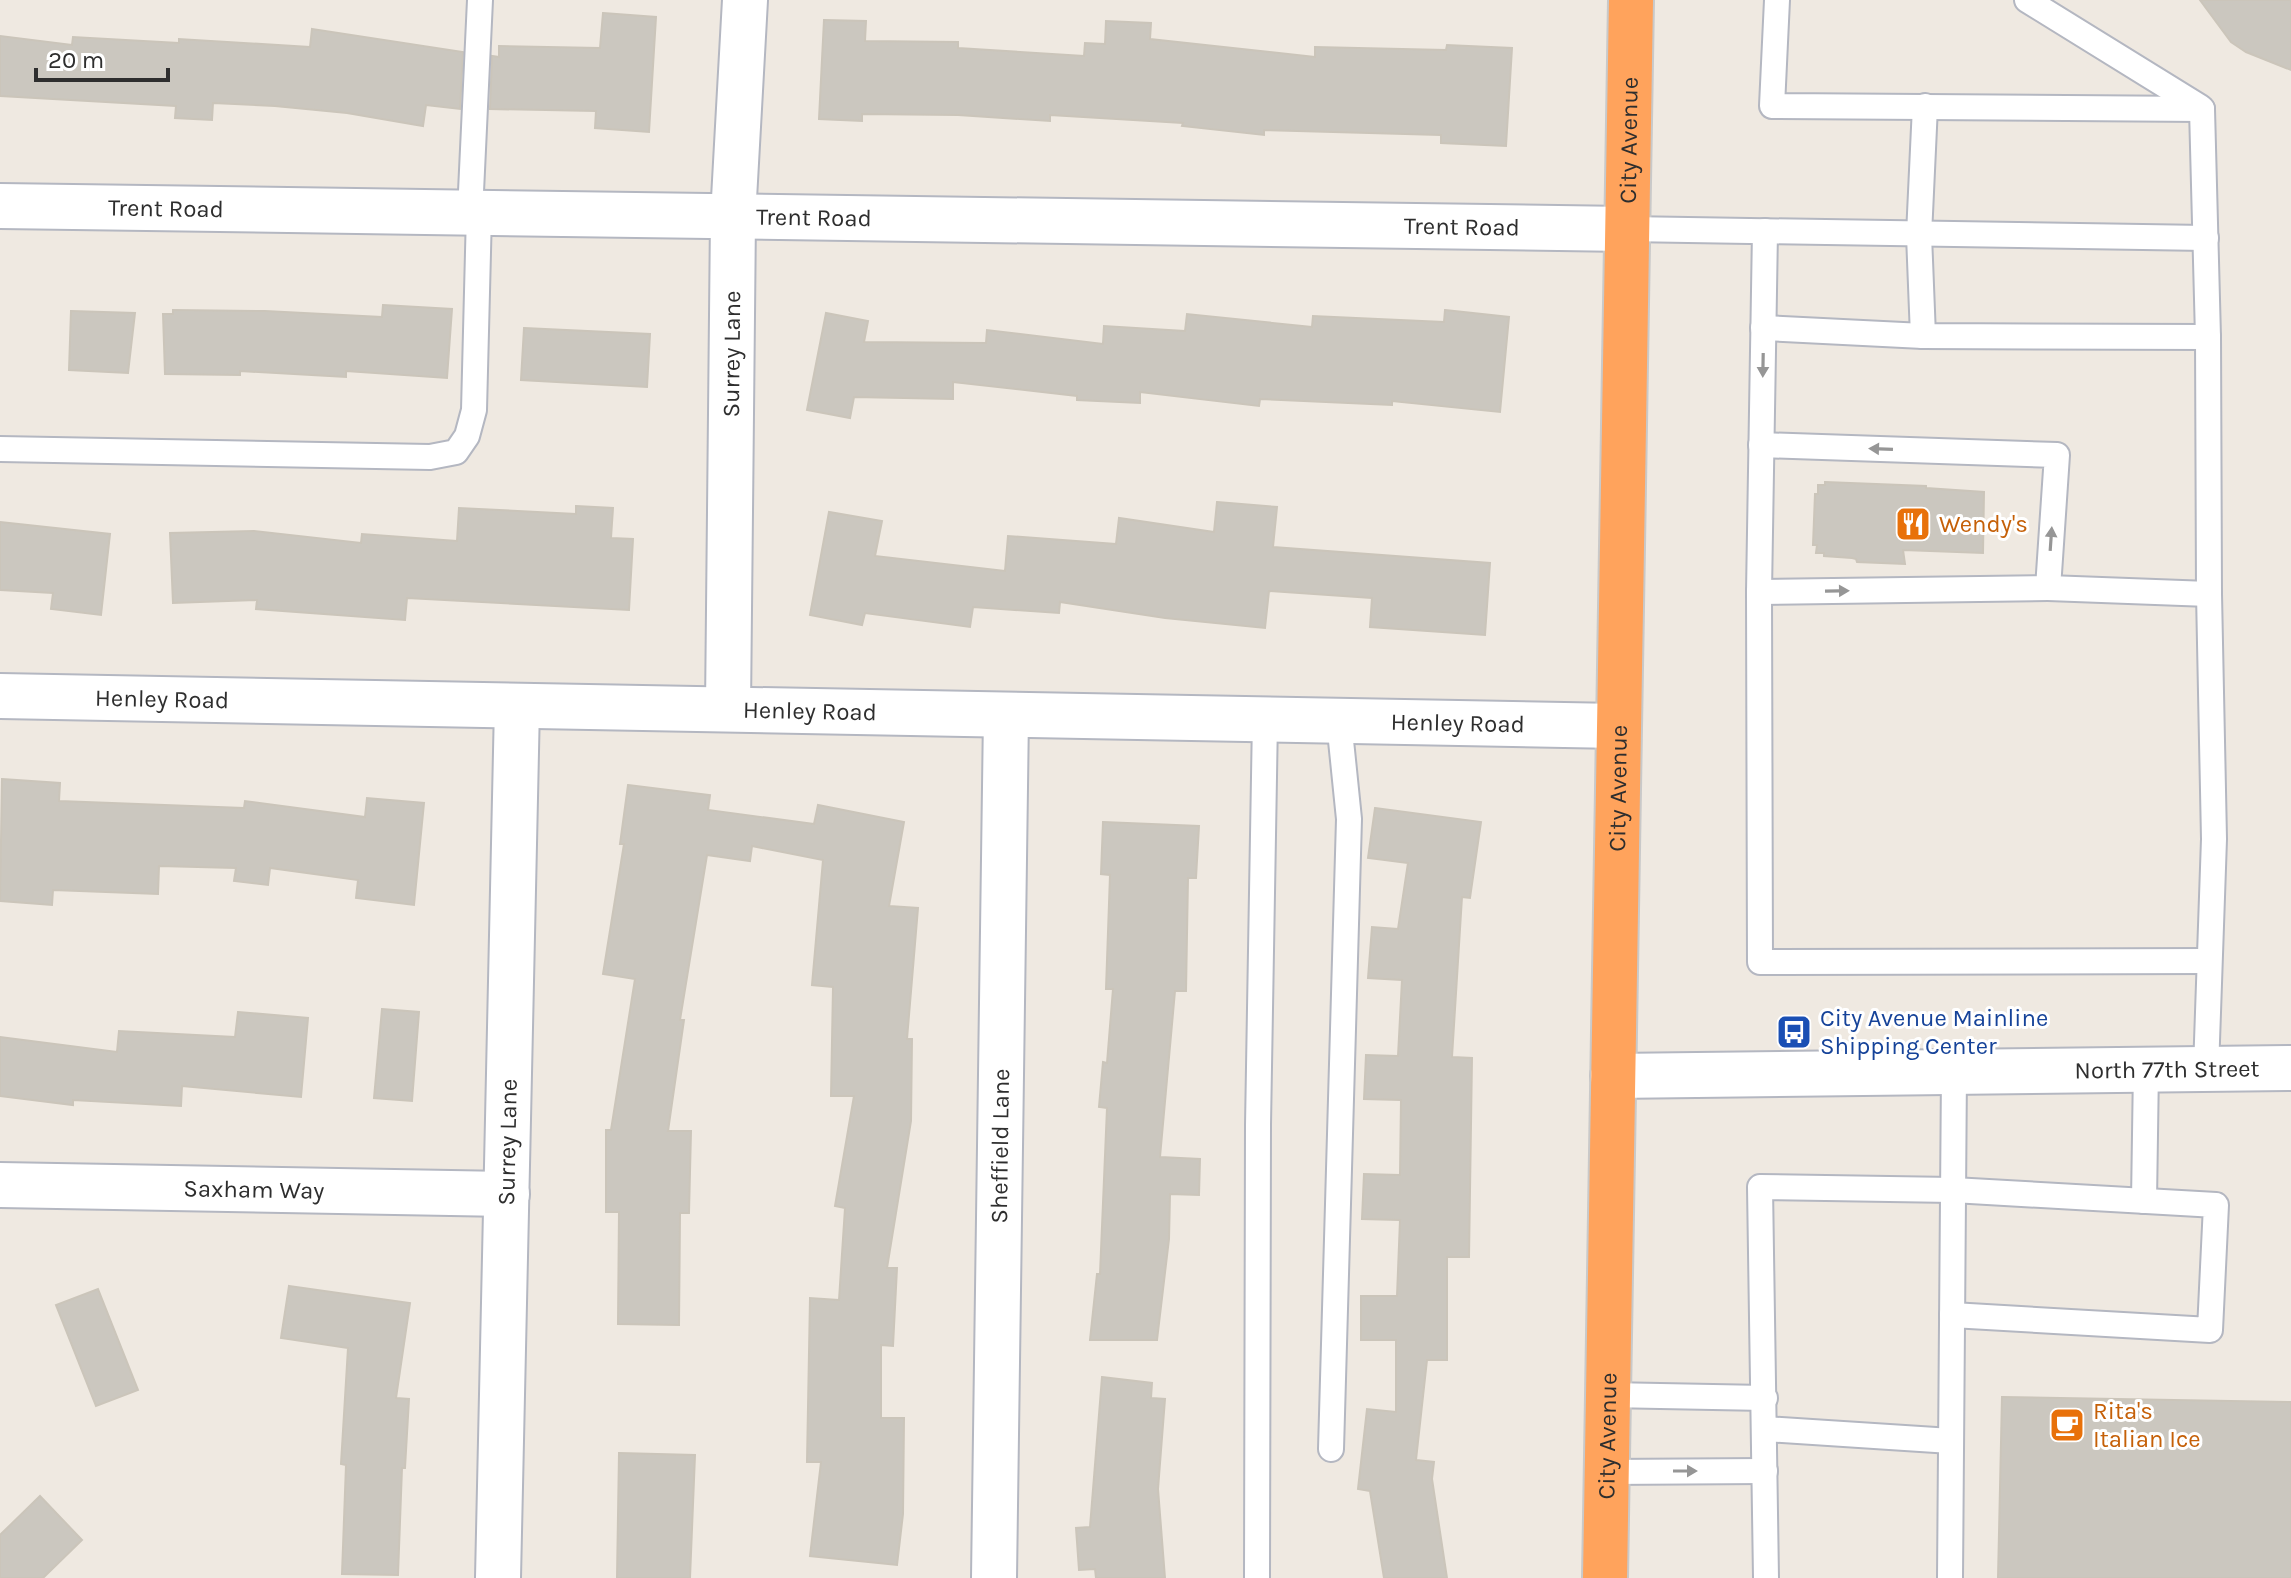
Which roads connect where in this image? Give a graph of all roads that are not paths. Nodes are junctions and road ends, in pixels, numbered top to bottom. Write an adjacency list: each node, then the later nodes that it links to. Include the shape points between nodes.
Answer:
1 (480, 0): 9 (lane)
2 (745, 0): 10 (street, Surrey Lane)
3 (1631, 0): 11 (highway, City Avenue)
4 (1777, 0): 6 (lane, via 1772,106)
5 (2027, 0): 7 (lane)
6 (1925, 106): 7 (lane); 13 (lane)
7 (2202, 109): 14 (lane)
8 (0, 206): 9 (street, Trent Road)
9 (474, 213): 10 (street, Trent Road); 19 (lane, via 474,410 456,452 430,457)
10 (733, 217): 11 (street, Trent Road); 25 (street, Surrey Lane)
11 (1627, 229): 12 (lane); 29 (highway, City Avenue)
12 (1765, 231): 13 (lane); 15 (lane)
13 (1919, 235): 14 (lane); 16 (lane)
14 (2206, 238): 17 (lane)
15 (1763, 328): 16 (lane); 18 (lane, one-way to 18)
16 (1923, 336): 17 (lane)
17 (2208, 337): 22 (lane)
18 (1761, 445): 20 (lane, one-way to 18, via 2057,455); 21 (lane)
19 (0, 449)
20 (2048, 588): 21 (lane, one-way to 20); 22 (lane)
21 (1759, 592): 30 (lane, via 1760,962)
22 (2209, 594): 30 (lane, via 2214,839)
23 (0, 696): 24 (street, Henley Road)
24 (517, 706): 25 (street, Henley Road); 38 (street, Surrey Lane)
25 (728, 708): 26 (street, Henley Road)
26 (1006, 715): 27 (street, Henley Road); 49 (street, Sheffield Lane)
27 (1265, 719): 28 (street, Henley Road); 50 (lane)
28 (1339, 721): 29 (street, Henley Road); 45 (lane, via 1349,819)
29 (1618, 726): 35 (highway, City Avenue)
30 (2208, 961): 33 (lane)
31 (2146, 1068): 33 (street, North 77th Street); 34 (street, North 77th Street); 39 (lane)
32 (2291, 1068): 33 (street, North 77th Street)
33 (2206, 1070)
34 (1954, 1071): 35 (street, North 77th Street); 37 (lane)
35 (1613, 1076): 41 (highway, City Avenue)
36 (0, 1185): 38 (street, Saxham Way)
37 (1953, 1190): 39 (lane); 40 (lane); 42 (lane, via 1760,1187)
38 (507, 1194): 48 (street, Surrey Lane)
39 (2144, 1201): 40 (lane, via 2216,1205 2210,1330)
40 (1952, 1315): 44 (lane)
41 (1608, 1395): 42 (lane); 47 (highway, City Avenue)
42 (1765, 1398): 43 (lane)
43 (1765, 1429): 44 (lane); 46 (lane)
44 (1951, 1441): 53 (lane)
45 (1331, 1449)
46 (1765, 1471): 47 (lane, one-way to 46); 52 (lane)
47 (1607, 1472): 51 (highway, City Avenue)
48 (498, 1578)
49 (994, 1578)
50 (1257, 1578)
51 (1605, 1578)
52 (1766, 1578)
53 (1950, 1578)

